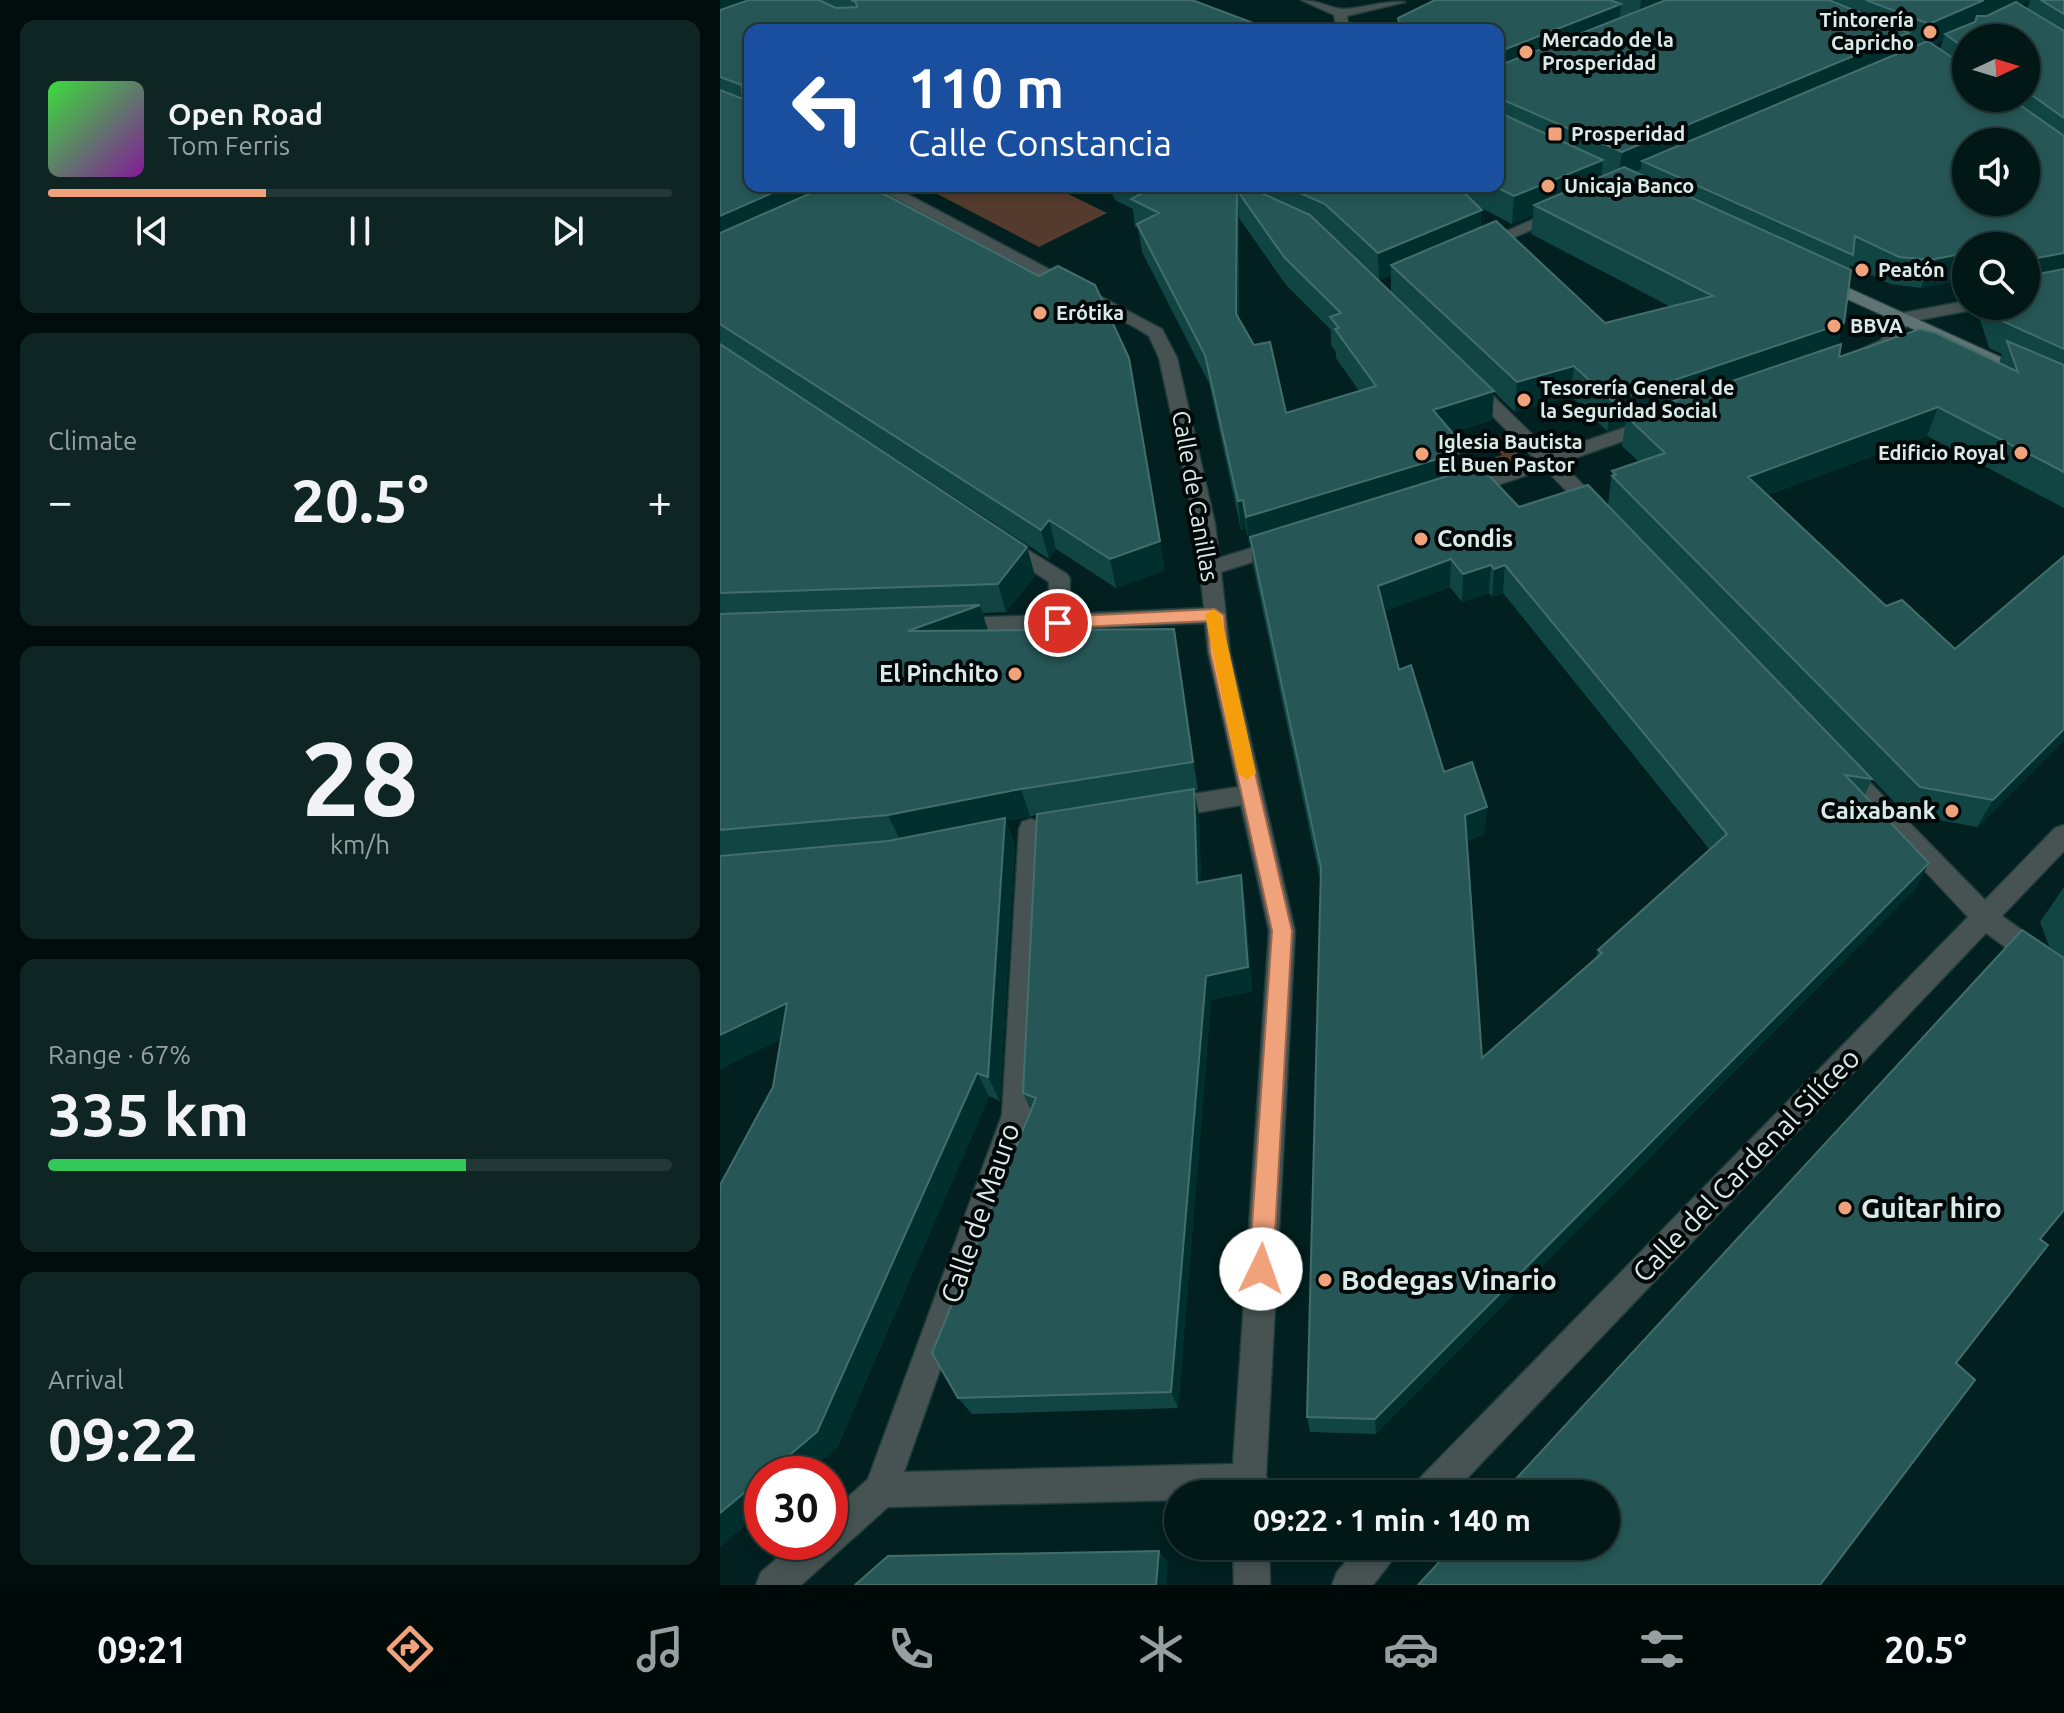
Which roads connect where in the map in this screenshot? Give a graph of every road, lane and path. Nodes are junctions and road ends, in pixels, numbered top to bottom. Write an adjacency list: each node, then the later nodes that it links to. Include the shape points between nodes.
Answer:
1 (1307, 0): 3 (street)
2 (1402, 2): 3 (street)
3 (1340, 13): 4 (street)
4 (1342, 24)
5 (881, 192): 20 (street, Calle de Canillas, via 1156,333 1168,358)
6 (1580, 203): 7 (street)
7 (1465, 253)
8 (1804, 273): 10 (street)
9 (1952, 309): 10 (street)
10 (1903, 318): 11 (street, via 1887,344); 13 (street)
11 (1844, 359)
12 (1462, 376): 15 (street)
13 (2064, 393)
14 (1671, 418): 15 (street)
15 (1548, 459): 16 (street); 17 (street)
16 (1445, 496)
17 (1615, 529)
18 (995, 536): 22 (street, via 1060,579)
19 (1298, 541): 20 (street)
20 (1210, 568): 21 (street, Calle de Canillas)
21 (1215, 615): 22 (street); 25 (street, Calle de Canillas)
22 (1058, 623): 23 (street)
23 (935, 626)
24 (1829, 754): 31 (street)
25 (1252, 794): 26 (street); 33 (street, Calle de Canillas, via 1282,931)
26 (1138, 812)
27 (1062, 825): 28 (street)
28 (1031, 829): 29 (street); 35 (street, Calle de Mauro, via 1016,1115)
29 (1002, 835)
30 (2064, 835): 31 (street, Calle del Cardenal Silíceo)
31 (1985, 918): 32 (street); 34 (street, Calle del Cardenal Silíceo)
32 (2064, 975)
33 (1253, 1480)
34 (1442, 1480)
35 (881, 1490): 36 (street); 37 (street)
36 (1164, 1490)
37 (848, 1520)
38 (802, 1560): 41 (street)
39 (1251, 1560): 42 (street)
40 (1371, 1560): 43 (street)
41 (774, 1585)
42 (1252, 1585)
43 (1350, 1585)

